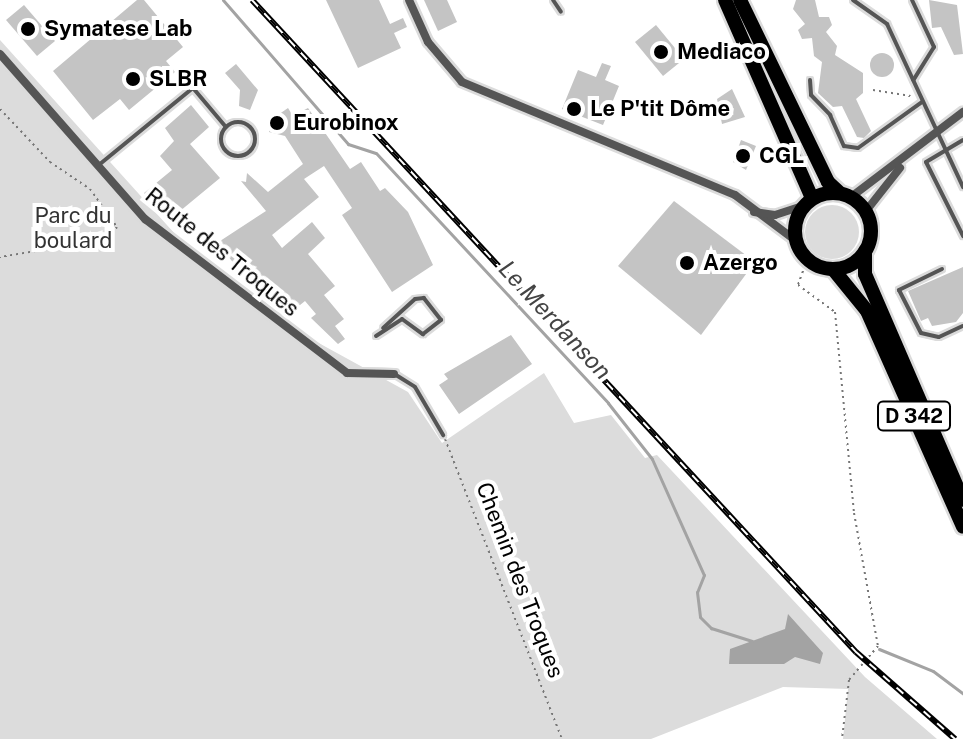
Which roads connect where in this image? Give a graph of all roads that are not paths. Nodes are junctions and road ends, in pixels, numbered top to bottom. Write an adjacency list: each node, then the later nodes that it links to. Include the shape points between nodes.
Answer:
1 (409, 0): 23 (street, via 428,42 462,82 735,195)
2 (553, 0): 7 (lane)
3 (725, 0): 21 (main road)
4 (740, 0): 20 (main road, via 828,182)
5 (853, 0): 10 (lane, via 887,24)
6 (912, 0): 10 (lane, via 934,47)
7 (561, 12)
8 (0, 54): 18 (street, Route des Troques)
9 (810, 80): 11 (lane, via 811,95 830,115 844,146 858,148)
10 (913, 80): 11 (lane)
11 (921, 100): 14 (lane)
12 (963, 112): 14 (street)
13 (226, 127): 13 (lane, via 221,137 226,152 241,156 251,150 254,134 247,125); 18 (lane, via 193,88)
14 (937, 133): 16 (lane); 17 (street)
15 (963, 140): 16 (lane)
16 (946, 149): 19 (lane); 24 (lane, via 926,162)
17 (910, 155): 20 (street); 22 (street)
18 (98, 166): 32 (street, Route des Troques, via 145,219 347,373)
19 (963, 187)
20 (845, 195): 21 (main road); 22 (main road)
21 (808, 202): 23 (street, via 775,215); 25 (main road)
22 (866, 211): 26 (main road, via 871,236)
23 (754, 212): 25 (street)
24 (963, 236)
25 (795, 240): 27 (main road, via 807,260)
26 (865, 251): 27 (main road, via 851,265); 34 (main road, D 342, via 865,274)
27 (833, 269): 35 (main road, D 342, via 867,311)
28 (942, 269): 29 (lane, via 899,290 921,333 939,337)
29 (963, 326)
30 (383, 328): 30 (lane, via 402,319 423,334 441,320 424,298 415,299); 31 (lane)
31 (376, 336)
32 (394, 374): 33 (lane, Route des Troques, via 415,387)
33 (443, 435)
34 (963, 500)
35 (963, 527)

